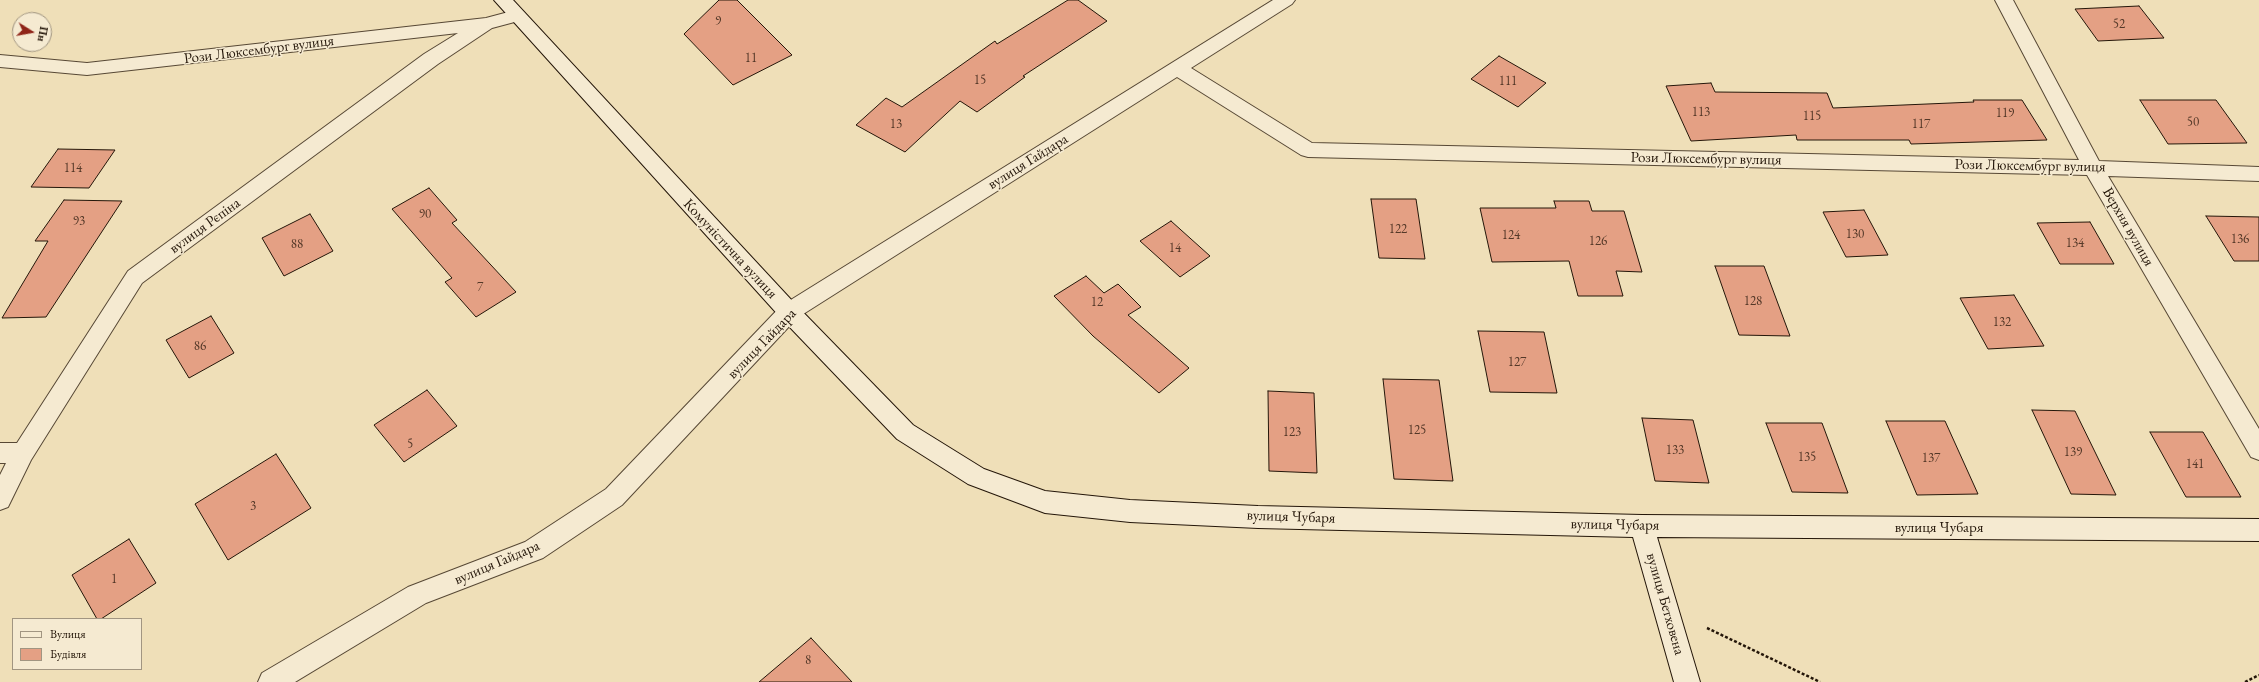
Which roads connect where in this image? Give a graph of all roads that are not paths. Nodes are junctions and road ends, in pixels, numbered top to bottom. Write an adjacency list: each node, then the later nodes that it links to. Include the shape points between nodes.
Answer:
1 (503, 0): 4 (street, Комуністична вулиця)
2 (1286, 0): 7 (street, вулиця Гайдара)
3 (2004, 0): 8 (street, Верхня вулиця)
4 (516, 16): 5 (street, Рози Люксембург вулиця); 10 (street, Комуністична вулиця)
5 (486, 24): 6 (street, Рози Люксембург вулиця, via 88,69); 13 (street, вулиця Рєпіна, via 431,59 135,277)
6 (0, 61)
7 (1177, 68): 8 (street, Рози Люксембург вулиця, via 1308,150); 10 (street, вулиця Гайдара)
8 (2093, 168): 9 (street, Рози Люксембург вулиця); 11 (street, Верхня вулиця)
9 (2259, 174)
10 (789, 312): 14 (street, Комуністична вулиця, via 905,432); 18 (street, вулиця Гайдара, via 614,497 534,550 417,595)
11 (2259, 450)
12 (0, 453): 13 (street)
13 (23, 453): 15 (street, вулиця Рєпіна)
14 (976, 477): 16 (street, вулиця Чубаря, via 1045,502 1130,511 1258,517)
15 (0, 499)
16 (1642, 526): 17 (street, вулиця Чубаря); 19 (street, вулиця Бетховена)
17 (2259, 530)
18 (271, 682)
19 (1687, 682)

